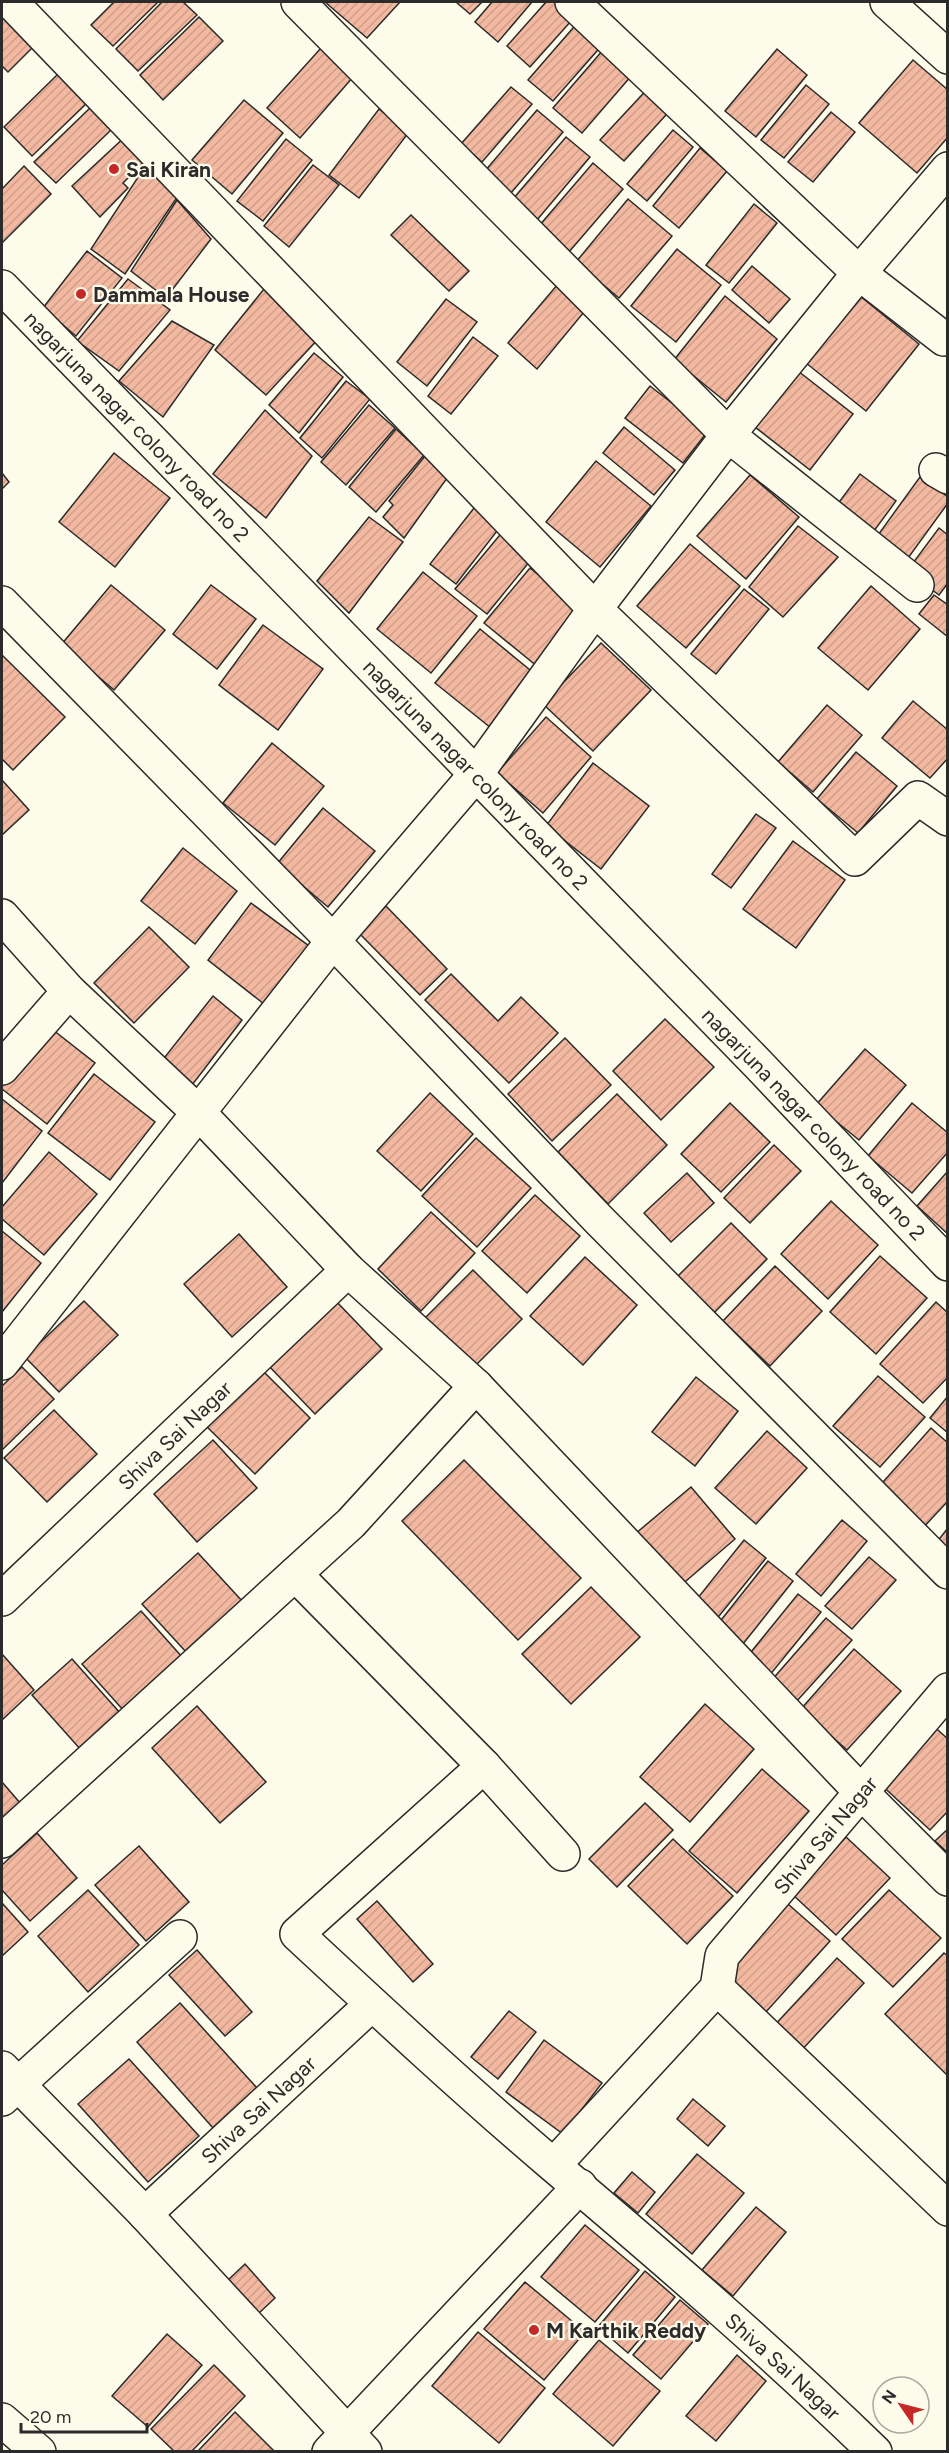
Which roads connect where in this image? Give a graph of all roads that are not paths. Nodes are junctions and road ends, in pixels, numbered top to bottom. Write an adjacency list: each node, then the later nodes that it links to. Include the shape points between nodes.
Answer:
1 (11, 2): 13 (street)
2 (298, 2): 10 (street)
3 (572, 2): 7 (street)
4 (887, 2): 5 (street)
5 (948, 57)
6 (948, 170): 7 (street)
7 (859, 273): 9 (street); 10 (street)
8 (2, 287): 14 (street, nagarjuna nagar colony road no 2)
9 (944, 339)
10 (728, 435): 11 (street); 13 (street)
11 (917, 585)
12 (2, 603): 17 (street)
13 (595, 609): 14 (street); 15 (street, via 855,859 918,798)
14 (476, 774): 17 (street); 21 (street, nagarjuna nagar colony road no 2)
15 (948, 819)
16 (2, 916): 18 (street)
17 (333, 941): 20 (street); 25 (street, via 599,1220)
18 (69, 990): 19 (street); 20 (street)
19 (2, 1068)
20 (199, 1113): 22 (street); 23 (street)
21 (948, 1264)
22 (348, 1270): 24 (street); 27 (street, Shiva Sai Nagar)
23 (2, 1363)
24 (476, 1386): 26 (street, via 351,1523); 30 (street)
25 (948, 1572)
26 (295, 1574): 29 (street); 31 (street)
27 (2, 1599)
28 (948, 1690): 30 (street, Shiva Sai Nagar)
29 (484, 1766): 32 (street); 36 (street, Shiva Sai Nagar, via 297,1934)
30 (861, 1792): 33 (street); 35 (street, Shiva Sai Nagar, via 722,1956)
31 (2, 1841)
32 (563, 1854)
33 (948, 1880)
34 (180, 1937): 37 (street)
35 (717, 1988): 38 (street); 40 (street)
36 (372, 2004): 38 (street, Shiva Sai Nagar); 41 (street, Shiva Sai Nagar)
37 (7, 2084): 41 (street)
38 (554, 2166): 39 (street, Shiva Sai Nagar)
39 (580, 2186): 43 (street); 45 (street, Shiva Sai Nagar)
40 (948, 2209)
41 (145, 2214): 43 (street)
42 (2, 2420): 44 (street)
43 (347, 2446)
44 (39, 2451)
45 (875, 2451)

